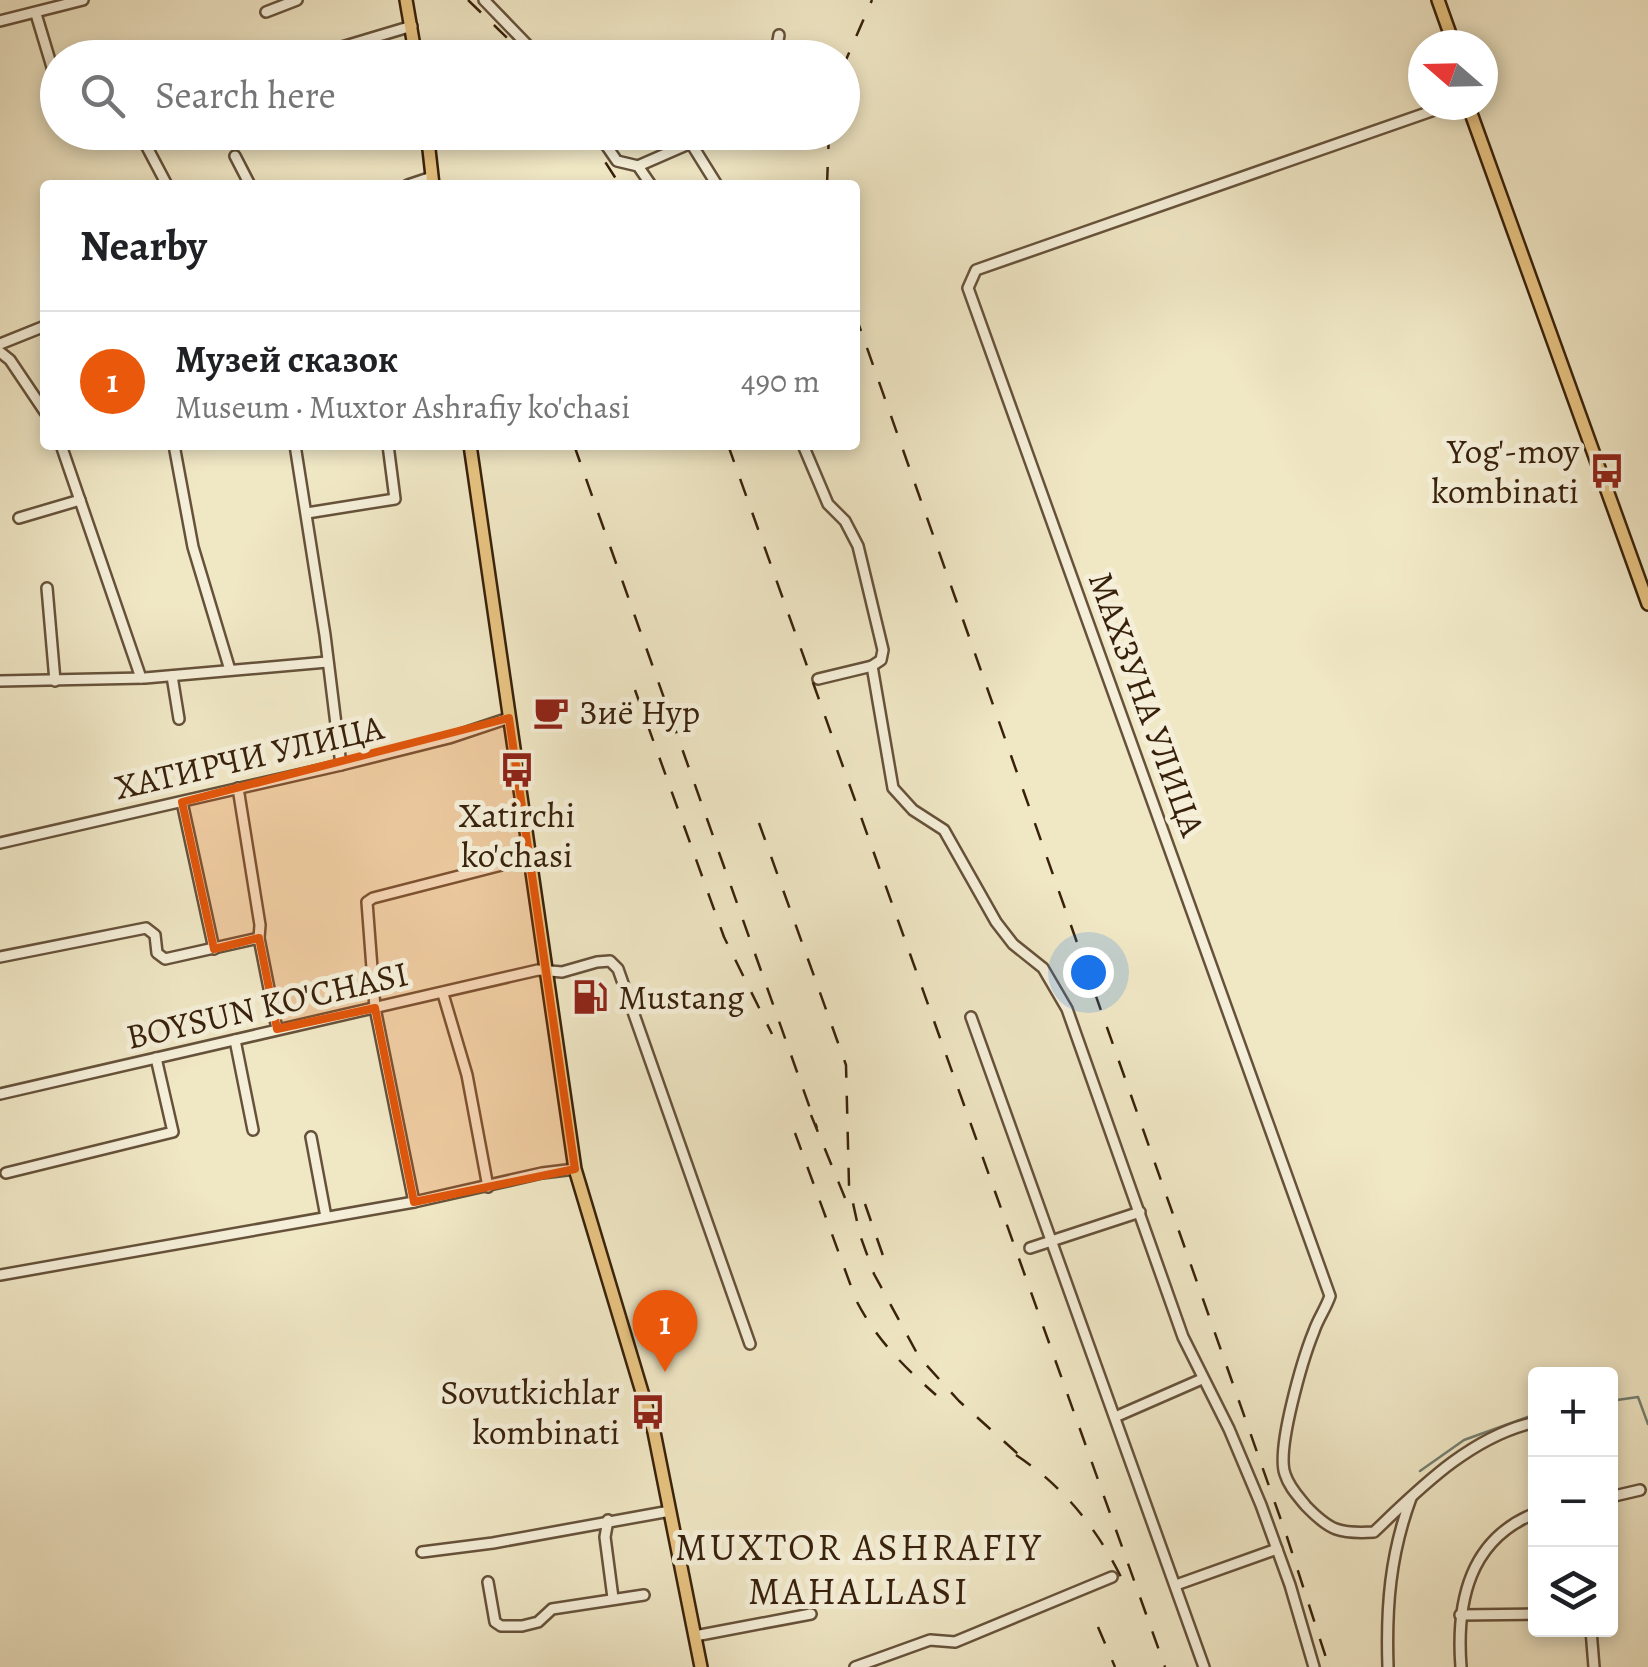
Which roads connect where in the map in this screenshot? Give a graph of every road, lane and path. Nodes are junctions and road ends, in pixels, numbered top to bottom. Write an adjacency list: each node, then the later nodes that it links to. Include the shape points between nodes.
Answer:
1 (83, 0): 6 (street)
2 (297, 0): 7 (street)
3 (408, 0): 10 (main road)
4 (484, 0): 17 (street)
5 (1434, 0): 11 (main road); 12 (main road)
6 (66, 3): 8 (street)
7 (266, 12)
8 (36, 14): 9 (street); 14 (street)
9 (1, 20)
10 (412, 26): 15 (street); 16 (main road)
11 (1443, 30)
12 (1447, 30)
13 (779, 35): 18 (street)
14 (44, 40)
15 (365, 40)
16 (414, 40)
17 (523, 40)
18 (778, 40)
19 (1408, 119): 92 (street, МАХЗУНА УЛИЦА, via 976,270 968,286 1330,1296 1289,1421 1284,1474 1323,1525 1345,1534 1374,1532)
20 (1473, 120): 49 (main road)
21 (1481, 120): 47 (main road)
22 (149, 150): 29 (street)
23 (429, 150): 31 (main road)
24 (609, 150): 28 (street, via 617,162)
25 (673, 150): 28 (street)
26 (695, 150): 33 (street)
27 (234, 156): 30 (street)
28 (638, 166): 32 (street)
29 (165, 180)
30 (247, 180)
31 (432, 180)
32 (648, 180)
33 (714, 180)
34 (40, 328): 35 (street)
35 (0, 344)
36 (0, 352): 37 (street)
37 (40, 405)
38 (63, 450): 44 (street)
39 (175, 450): 52 (street, via 194,547)
40 (295, 450): 45 (street)
41 (389, 450): 45 (street, via 395,500)
42 (471, 450): 58 (main road)
43 (804, 450): 51 (street, via 828,504 858,546 883,650)
44 (80, 500): 46 (street); 54 (street)
45 (307, 514): 50 (street)
46 (20, 518)
47 (1648, 584)
48 (47, 588): 56 (street)
49 (1648, 604)
50 (327, 662): 52 (street); 60 (street)
51 (872, 666): 55 (street); 82 (street, via 893,788 944,830 996,922 1035,960 1067,1009)
52 (230, 670): 53 (street)
53 (172, 676): 54 (street); 59 (street)
54 (141, 678): 56 (street)
55 (818, 679)
56 (55, 681): 57 (street)
57 (0, 682)
58 (509, 718): 60 (street, ХАТИРЧИ УЛИЦА); 64 (main road)
59 (179, 719)
60 (341, 765): 61 (street, ХАТИРЧИ УЛИЦА)
61 (238, 788): 62 (street, ХАТИРЧИ УЛИЦА); 65 (street)
62 (182, 802): 63 (street, ХАТИРЧИ УЛИЦА); 66 (street)
63 (0, 843)
64 (529, 858): 68 (main road); 70 (street, via 367,902)
65 (259, 938): 66 (street); 72 (street)
66 (214, 949): 67 (street, via 160,958 155,934 146,928)
67 (0, 957)
68 (546, 970): 69 (street, BOYSUN KO'CHASI); 78 (main road); 87 (street, BOYSUN KO'CHASI, via 604,960 618,969)
69 (443, 994): 70 (street, BOYSUN KO'CHASI); 80 (street)
70 (376, 1008): 72 (street, BOYSUN KO'CHASI); 81 (street)
71 (970, 1017): 84 (street)
72 (277, 1029): 73 (street, BOYSUN KO'CHASI)
73 (236, 1040): 74 (street, BOYSUN KO'CHASI); 76 (street)
74 (156, 1058): 75 (street, BOYSUN KO'CHASI); 79 (street, via 173,1132)
75 (0, 1094)
76 (253, 1130)
77 (311, 1137): 83 (street)
78 (575, 1170): 80 (street); 94 (main road, via 654,1432)
79 (6, 1173)
80 (488, 1187): 81 (street)
81 (414, 1202): 83 (street)
82 (1140, 1212): 84 (street); 88 (street)
83 (326, 1218): 86 (street)
84 (1050, 1243): 85 (street); 89 (street)
85 (1030, 1248)
86 (0, 1275)
87 (750, 1344)
88 (1202, 1379): 89 (street); 97 (street)
89 (1115, 1417): 101 (street)
90 (1528, 1425): 92 (street, МАХЗУНА УЛИЦА, via 1480,1444)
91 (1640, 1490): 93 (street)
92 (1412, 1495): 113 (street, via 1386,1608)
93 (1618, 1495)
94 (670, 1512): 96 (street); 107 (main road)
95 (1528, 1517): 106 (street, via 1497,1533 1473,1570)
96 (608, 1520): 98 (street); 103 (street)
97 (1277, 1549): 101 (street); 112 (street)
98 (422, 1552)
99 (1112, 1577): 110 (street, via 955,1642 930,1640)
100 (488, 1582): 103 (street, via 501,1626 538,1622 552,1610)
101 (1176, 1585): 111 (street)
102 (644, 1595): 103 (street)
103 (612, 1598)
104 (811, 1614): 107 (street)
105 (1528, 1614): 106 (street)
106 (1460, 1616): 114 (street)
107 (695, 1636): 109 (main road)
108 (1592, 1637): 115 (street)
109 (701, 1667)
110 (855, 1667)
111 (1204, 1667)
112 (1314, 1667)
113 (1388, 1667)
114 (1461, 1667)
115 (1594, 1667)

